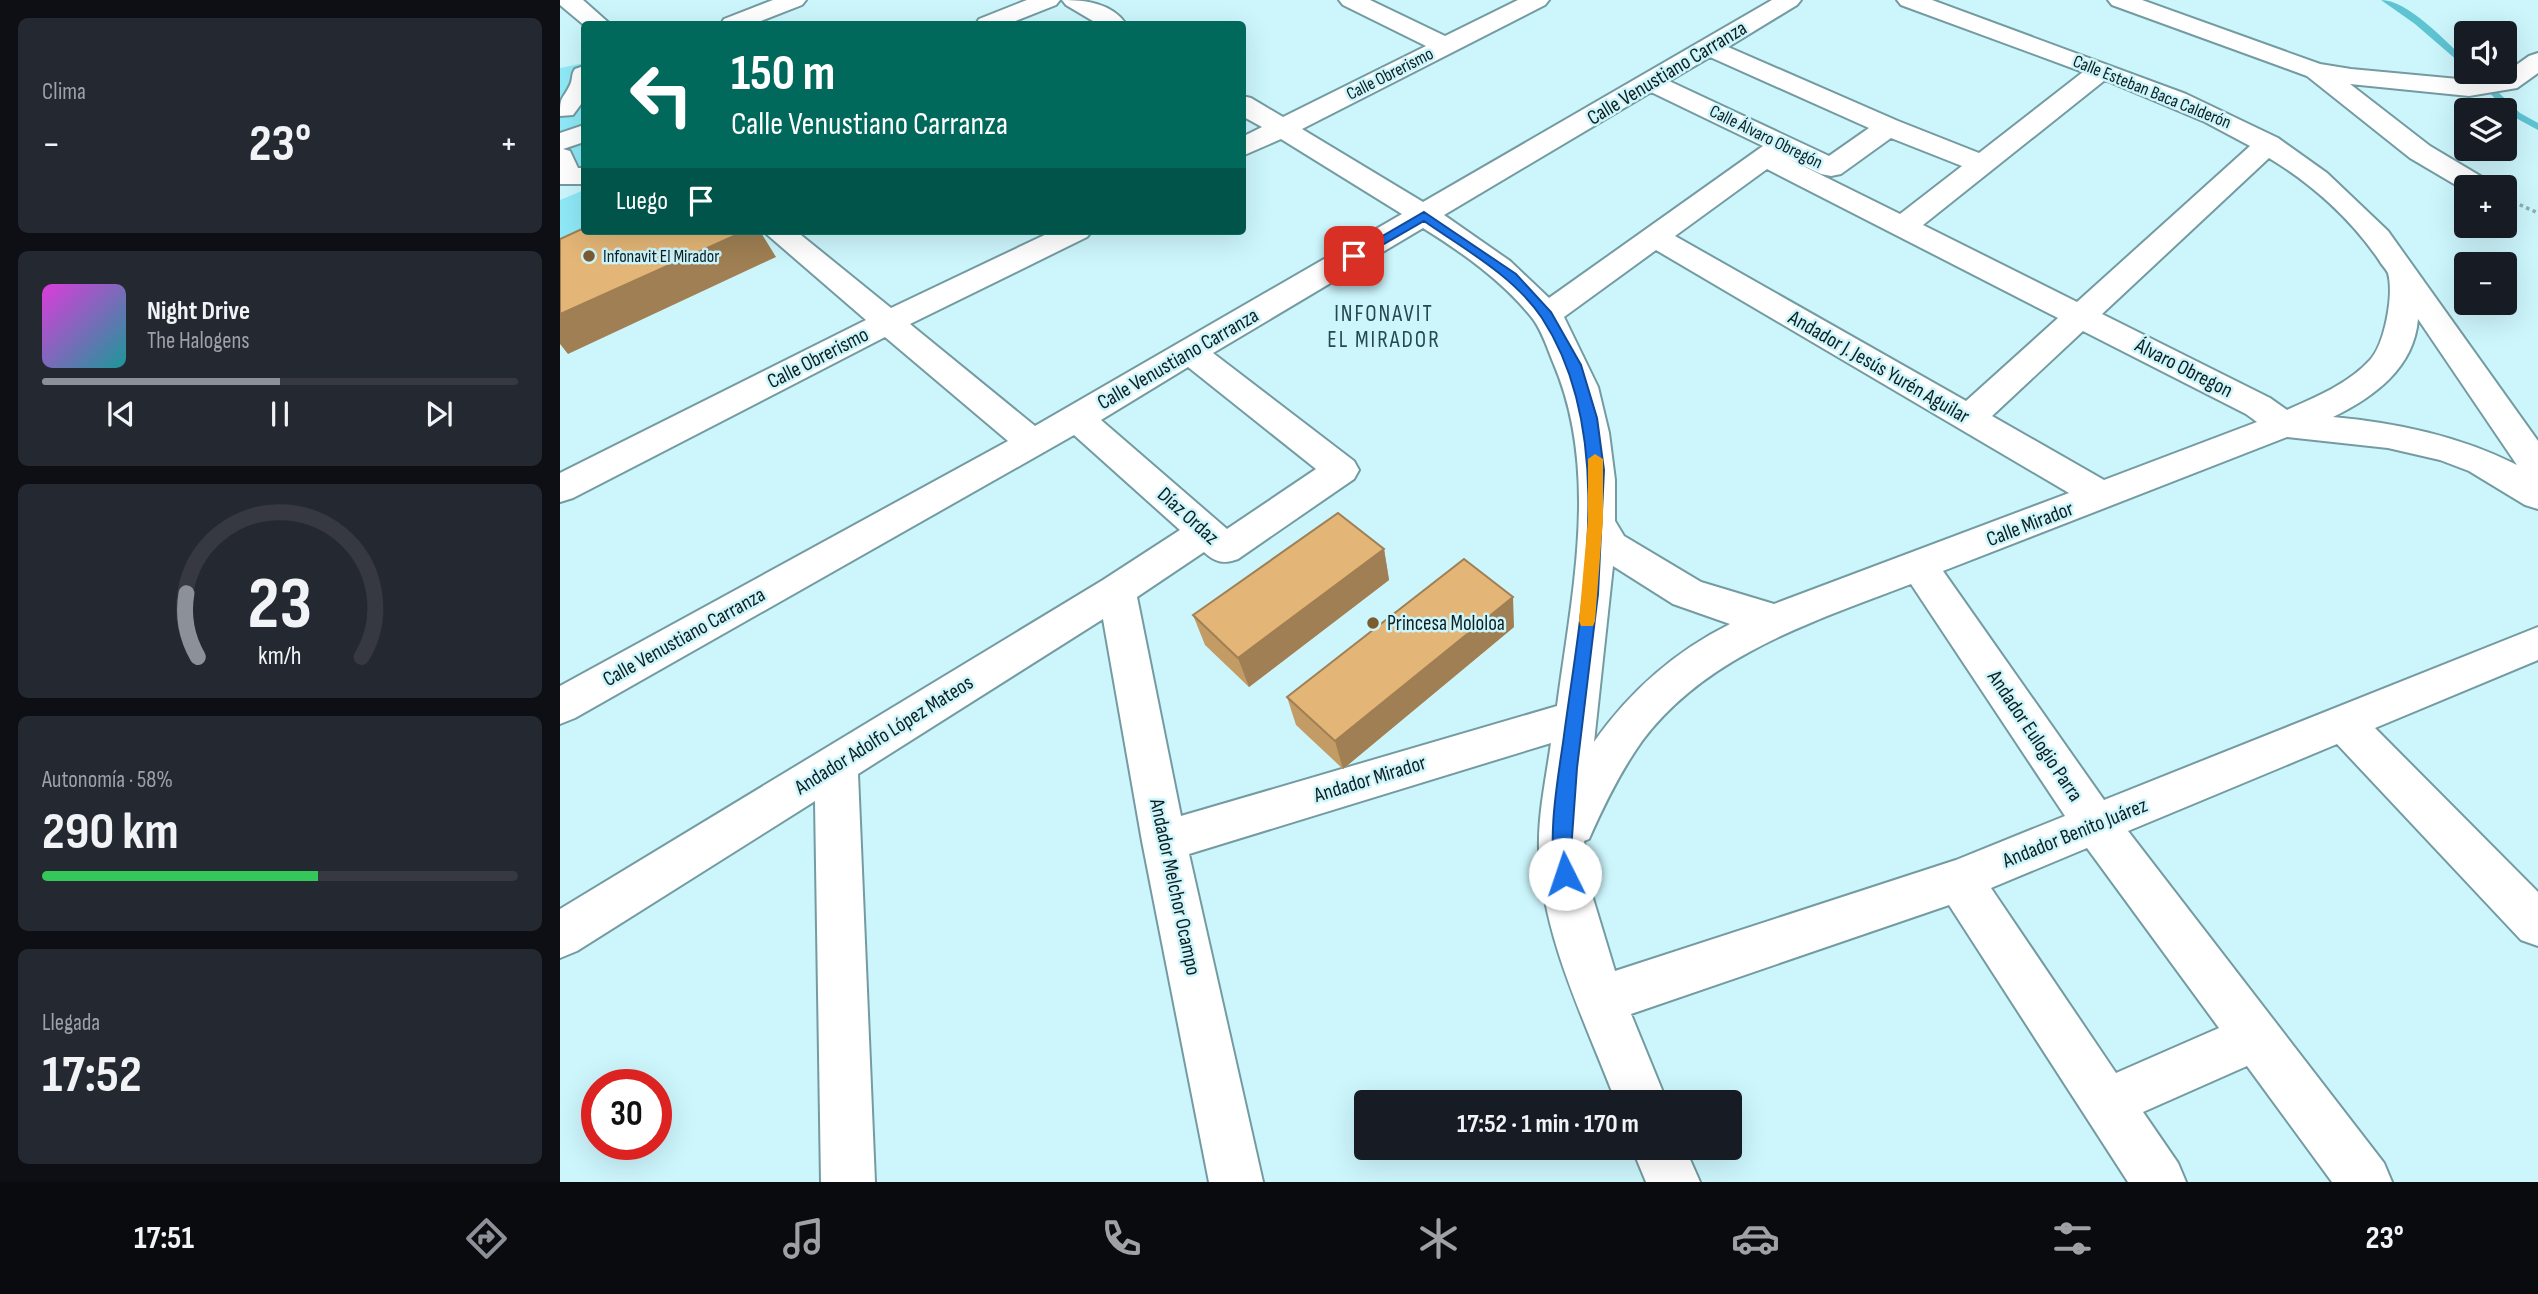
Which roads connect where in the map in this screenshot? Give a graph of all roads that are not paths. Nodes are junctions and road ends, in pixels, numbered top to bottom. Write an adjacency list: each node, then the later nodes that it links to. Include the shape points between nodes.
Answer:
1 (568, 0): 10 (street)
2 (794, 0): 11 (street)
3 (1048, 0): 12 (street)
4 (1074, 0): 13 (street)
5 (1351, 0): 14 (street)
6 (1537, 0): 14 (street, Calle Obrerismo)
7 (1789, 0): 15 (street, Calle Venustiano Carranza)
8 (1909, 0): 17 (street, Calle Esteban Baca Calderón)
9 (2132, 3): 18 (street)
10 (594, 21)
11 (741, 21)
12 (996, 21)
13 (1109, 21)
14 (1445, 46): 22 (street, Calle Obrerismo)
15 (1710, 48): 19 (street, Calle Venustiano Carranza); 21 (street)
16 (2538, 61): 18 (street, via 2508,83 2469,88)
17 (2102, 70): 24 (street, Calle Esteban Baca Calderón, via 2184,102); 27 (street)
18 (2316, 71): 29 (street, via 2420,152)
19 (1651, 83): 26 (street, Calle Álvaro Obregón); 30 (street, Calle Venustiano Carranza)
20 (1246, 106): 22 (street)
21 (1888, 127): 26 (street, Calle Álvaro Obregón, via 1831,169); 27 (street)
22 (1282, 128): 25 (street, Calle Obrerismo); 30 (street)
23 (581, 139): 28 (street)
24 (2268, 144): 35 (street, Calle Esteban Baca Calderón, via 2353,209); 37 (street)
25 (1246, 146)
26 (1774, 152): 31 (street, Álvaro Obregon); 34 (street)
27 (1982, 164): 31 (street)
28 (568, 166)
29 (2459, 175)
30 (1424, 216): 36 (street, via 1512,277); 39 (street, Calle Venustiano Carranza)
31 (1902, 227): 37 (street, Álvaro Obregon)
32 (783, 235): 38 (street)
33 (1069, 235): 38 (street, Calle Obrerismo)
34 (1655, 237): 36 (street); 41 (street, Andador J. Jesús Yurén Aguilar)
35 (2403, 274): 42 (street, Calle Mirador, via 2399,339 2385,364 2328,406); 44 (street, Calle Esteban Baca Calderón)
36 (1546, 315): 48 (street, via 1574,365 1590,418 1597,470)
37 (2080, 316): 41 (street); 42 (street, Álvaro Obregon, via 2258,406)
38 (888, 322): 43 (street); 45 (street, Calle Obrerismo)
39 (1190, 352): 40 (street, Calle Venustiano Carranza); 49 (street, Díaz Ordaz, via 1341,470 1225,549)
40 (1077, 418): 43 (street, Calle Venustiano Carranza); 49 (street, Díaz Ordaz)
41 (1968, 419): 46 (street, Andador J. Jesús Yurén Aguilar)
42 (2284, 425): 46 (street, Calle Mirador); 47 (street, Calle Mirador, via 2418,440 2471,457 2516,479)
43 (1032, 442): 54 (street, Calle Venustiano Carranza)
44 (2538, 468)
45 (560, 489)
46 (2103, 496): 50 (street, Calle Mirador)
47 (2538, 496)
48 (1596, 519): 52 (street, via 1611,545 1686,593); 55 (street)
49 (1206, 532): 51 (street, Andador Adolfo López Mateos)
50 (1920, 567): 52 (street, Calle Mirador); 58 (street, Andador Eulogio Parra)
51 (1117, 591): 57 (street, Andador Adolfo López Mateos); 59 (street, Andador Melchor Ocampo)
52 (1774, 620): 60 (street, Calle Mirador, via 1688,667 1653,697 1591,782)
53 (2538, 643): 56 (street, Andador Benito Juárez)
54 (560, 706)
55 (1576, 718): 59 (street, Andador Mirador); 60 (street)
56 (2343, 723): 58 (street, Andador Benito Juárez); 62 (street)
57 (836, 765): 63 (street, Andador Adolfo López Mateos); 69 (street)
58 (2095, 825): 61 (street, Andador Benito Juárez); 65 (street, Andador Eulogio Parra)
59 (1164, 841): 70 (street, Andador Melchor Ocampo)
60 (1562, 851): 64 (street, via 1572,920)
61 (1959, 880): 64 (street, Andador Benito Juárez); 67 (street)
62 (2538, 924)
63 (560, 935)
64 (1603, 999): 66 (street)
65 (2255, 1037): 67 (street); 73 (street, Andador Eulogio Parra)
66 (1637, 1090)
67 (2106, 1103): 72 (street)
68 (1663, 1160): 71 (street)
69 (848, 1182)
70 (1236, 1182)
71 (1672, 1182)
72 (2159, 1182)
73 (2365, 1182)

